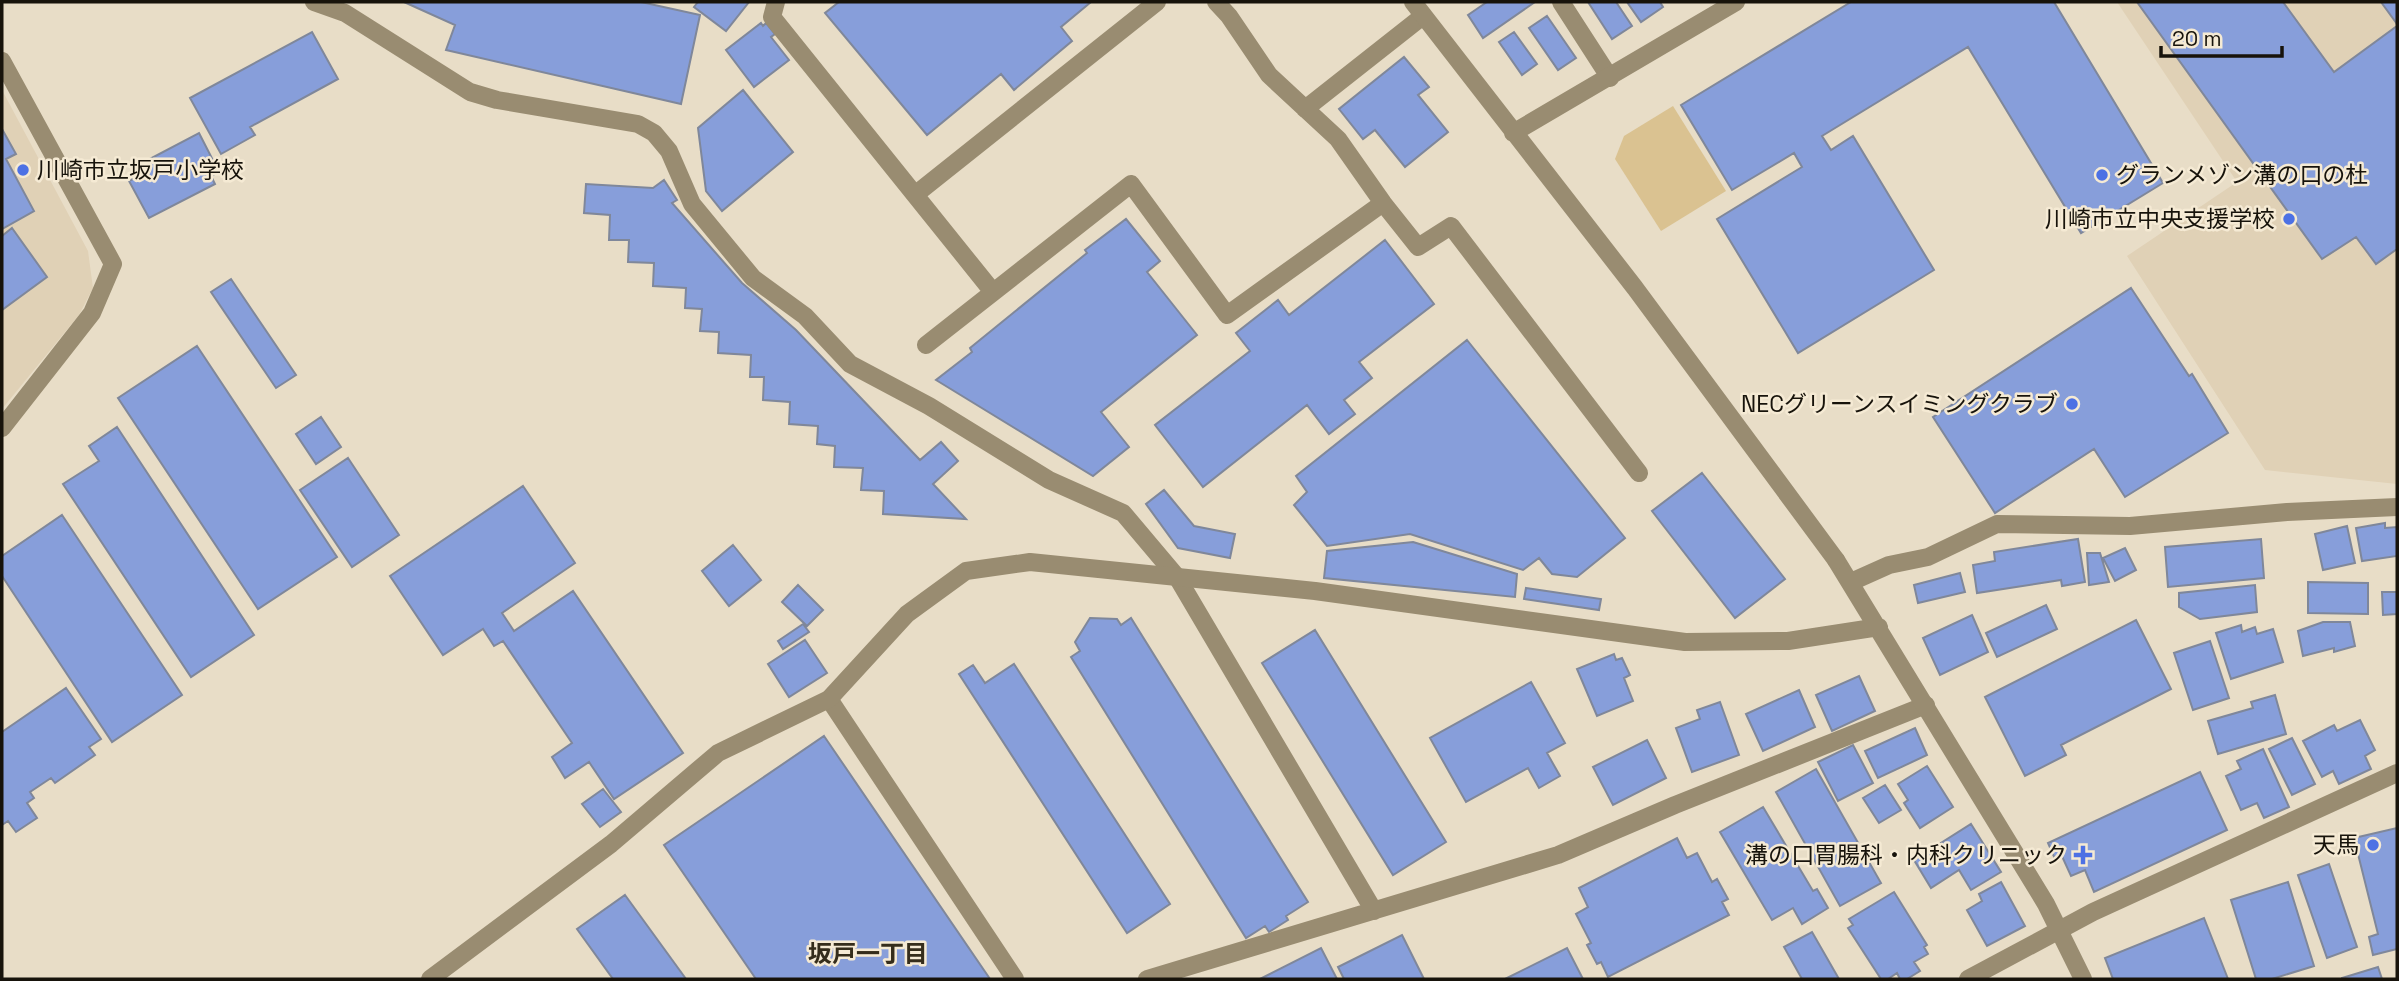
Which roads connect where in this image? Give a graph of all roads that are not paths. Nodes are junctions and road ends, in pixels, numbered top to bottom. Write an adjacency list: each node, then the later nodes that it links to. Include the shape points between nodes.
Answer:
1 (314, 2): 19 (street, via 345,13 470,92 638,124 654,133 669,151 692,204 753,278 805,316 850,364 1049,480 1123,513)
2 (776, 2): 12 (street, via 772,16)
3 (1157, 2): 12 (street)
4 (1216, 2): 10 (street, via 1269,75)
5 (1561, 2): 9 (street)
6 (1736, 2): 9 (street)
7 (1418, 9): 10 (street); 11 (street)
8 (2, 61): 16 (street, via 113,264 92,313)
9 (1610, 78): 11 (street)
10 (1305, 109): 13 (street, via 1338,139)
11 (1513, 132): 20 (street, via 1635,288)
12 (915, 194): 14 (street)
13 (1382, 203): 14 (street, via 1227,315 1131,184); 17 (street, via 1418,247 1451,226)
14 (993, 292): 15 (street)
15 (926, 345)
16 (2, 428)
17 (1639, 473)
18 (2397, 507): 20 (street, via 2130,526 1997,524 1928,557 1889,565)
19 (1177, 577): 21 (street, via 1685,642 1788,641); 22 (street, via 1030,562 966,571 907,614); 25 (street)
20 (1851, 582): 21 (street)
21 (1879, 627): 23 (street)
22 (829, 699): 27 (street, via 718,753 611,844); 28 (street)
23 (1926, 705): 25 (street, via 1558,855); 26 (street)
24 (2397, 773): 26 (street)
25 (1374, 911): 29 (street)
26 (2059, 930): 30 (street); 31 (street)
27 (430, 979)
28 (1015, 979)
29 (1147, 979)
30 (1968, 979)
31 (2083, 979)

